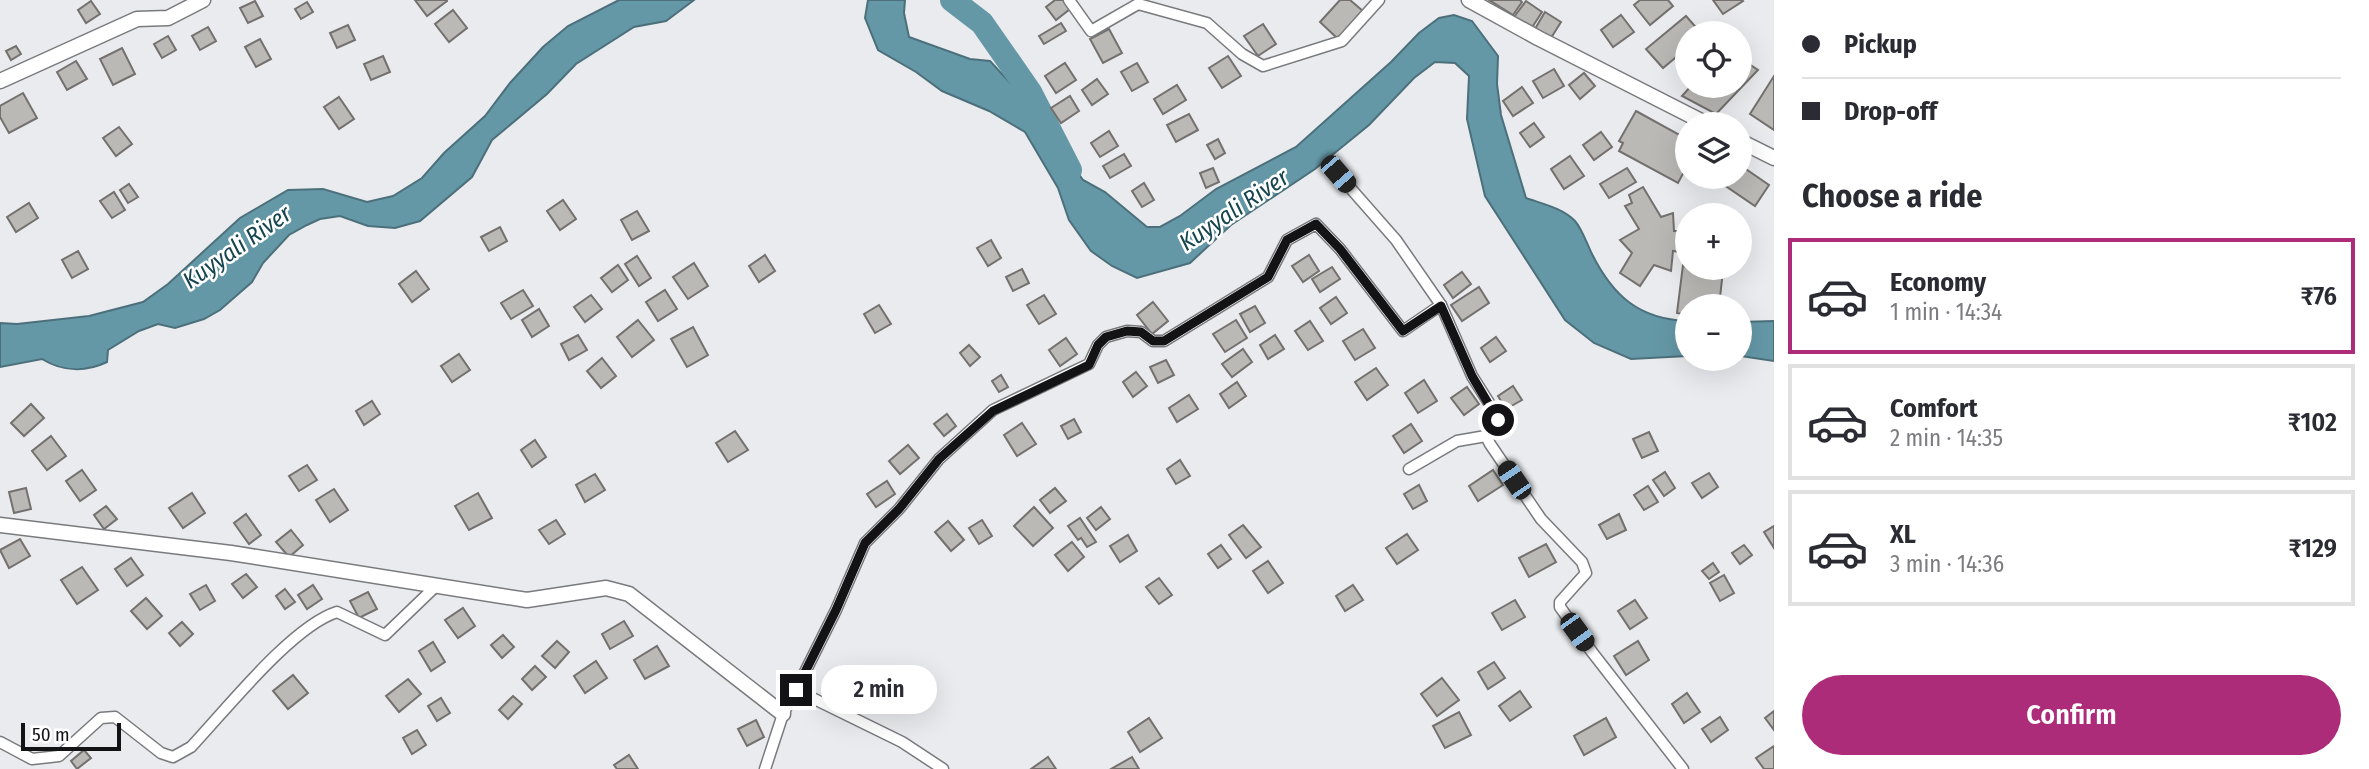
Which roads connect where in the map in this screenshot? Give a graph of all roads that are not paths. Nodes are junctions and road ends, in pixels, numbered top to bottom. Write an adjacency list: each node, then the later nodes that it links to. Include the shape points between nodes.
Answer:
1 (203, 0): 5 (street, via 168,18 137,19)
2 (1069, 0): 3 (street, via 1091,31 1138,5 1207,23 1263,66 1342,41)
3 (1380, 0)
4 (1469, 0): 6 (street)
5 (0, 81)
6 (1683, 112)
7 (1752, 147): 8 (street)
8 (1774, 158)
9 (1338, 174): 10 (street, via 1396,240)
10 (1441, 306): 11 (street, via 1479,391 1496,414 1498,426); 15 (street, via 1403,331 1316,224 1287,240 1268,277 1164,341 1127,331 1106,337 1089,365 993,411 939,459 865,543)
11 (1486, 436): 12 (street, via 1457,441); 20 (street, via 1541,519 1582,562 1586,573 1560,607)
12 (1409, 469)
13 (0, 525): 14 (street, via 232,553)
14 (436, 586): 16 (street, via 527,600 606,588 629,594); 17 (street, via 385,635 337,611 324,616 274,657 191,747 173,757 161,753 115,717 101,718 59,756 33,759)
15 (796, 690): 16 (street); 19 (street, via 902,742)
16 (783, 713): 18 (street)
17 (0, 742)
18 (765, 769)
19 (943, 769)
20 (1683, 769)

